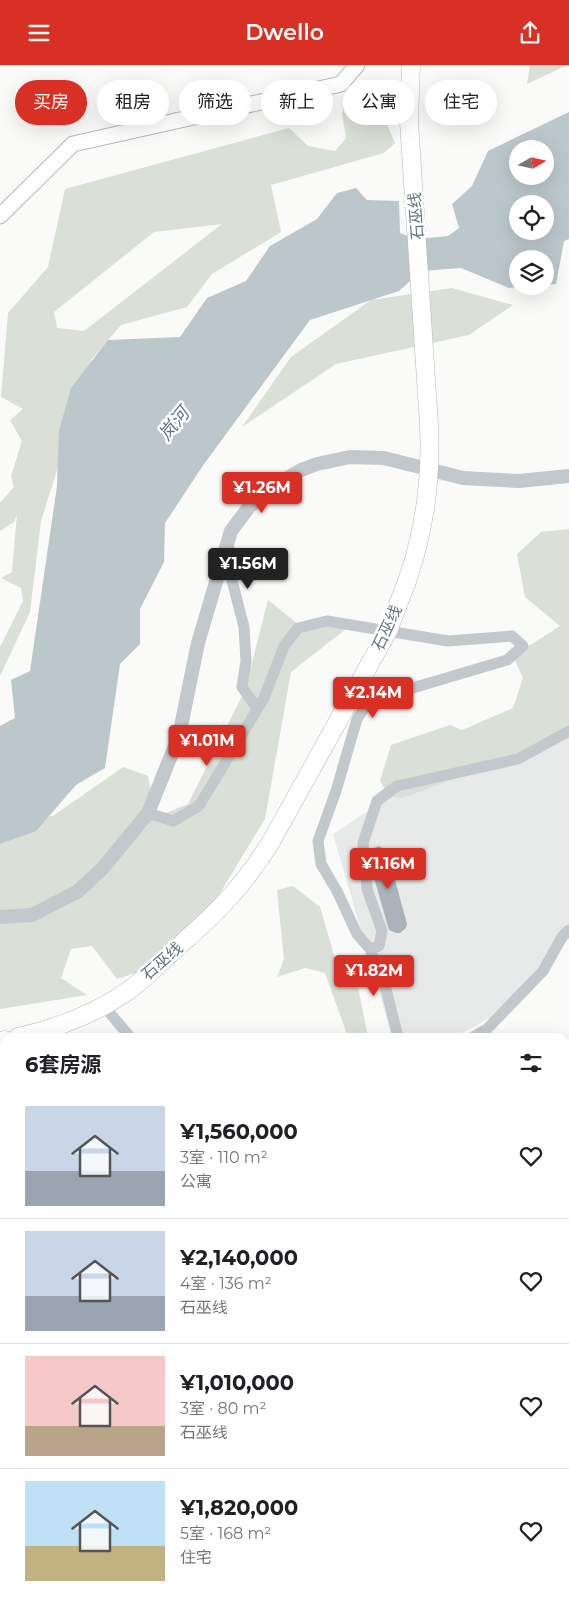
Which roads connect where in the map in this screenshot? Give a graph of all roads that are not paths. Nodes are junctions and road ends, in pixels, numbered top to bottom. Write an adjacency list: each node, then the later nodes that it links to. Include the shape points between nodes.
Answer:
1 (357, 65): 3 (main road, via 341,84 73,144)
2 (411, 65): 6 (highway, 石巫线, bridge, via 409,122 430,466 419,544)
3 (0, 216)
4 (569, 476): 9 (street, via 519,481 463,478 367,456 317,464 272,487 249,507 231,531 198,643 179,736)
5 (269, 478): 7 (street, via 236,525 227,561 244,627 246,661 242,687)
6 (388, 631): 7 (street, via 327,621 298,628 284,646); 12 (street, via 448,641 512,636 523,646 507,660 369,701 357,719 318,841 321,864 357,934); 13 (highway, 石巫线, via 272,840 246,879 201,927 132,988)
7 (257, 708): 9 (street, via 199,806 173,821)
8 (569, 731): 12 (street, via 518,759 397,786 377,801 363,843 367,889 382,931 379,946)
9 (148, 813): 10 (street, via 102,869 77,892 32,915)
10 (0, 917)
11 (569, 930): 17 (street, via 543,971)
12 (370, 949): 16 (street, via 385,985)
13 (103, 1005): 14 (highway, 石巫线, via 60,1025); 15 (street)
14 (32, 1033)
15 (127, 1033)
16 (397, 1033)
17 (480, 1033)

